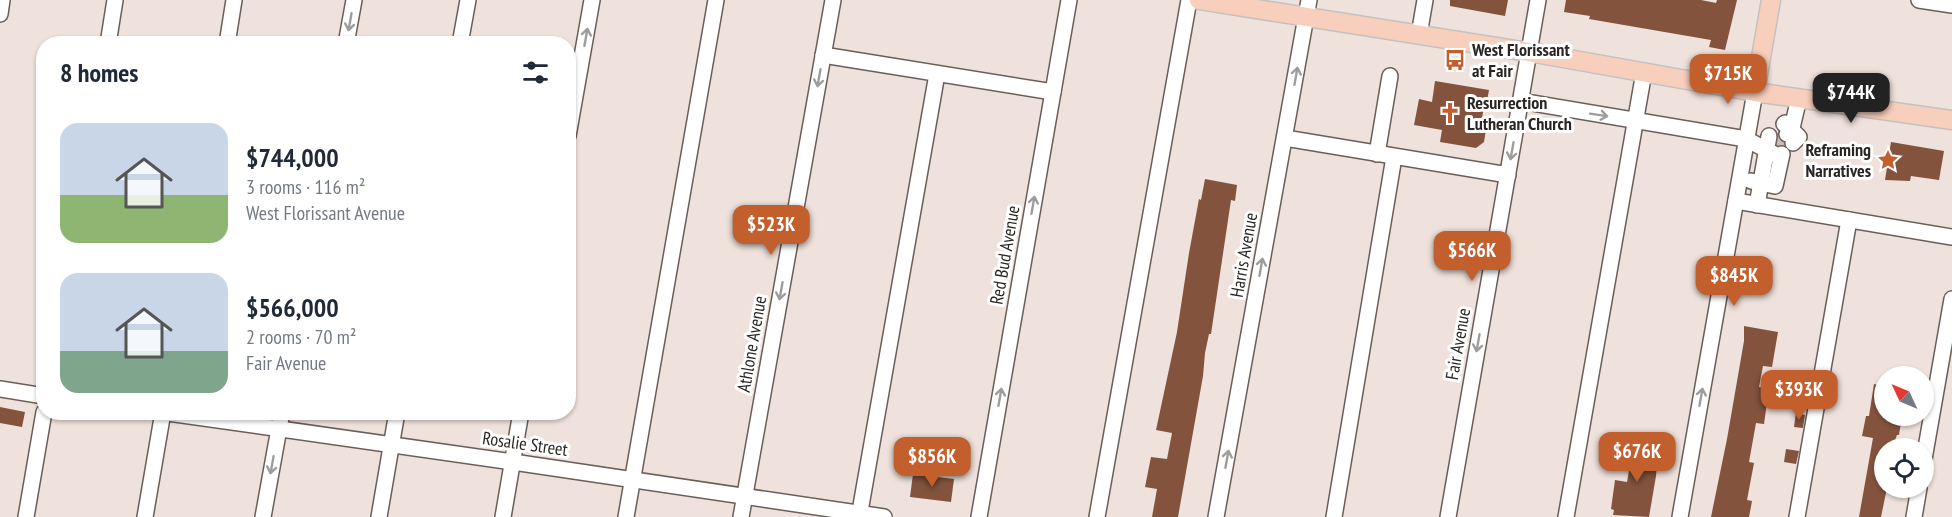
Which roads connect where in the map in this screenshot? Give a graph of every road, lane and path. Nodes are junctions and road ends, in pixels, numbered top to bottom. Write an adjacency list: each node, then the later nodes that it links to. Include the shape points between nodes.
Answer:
1 (2, 0): 19 (street)
2 (115, 0): 21 (street)
3 (234, 0): 22 (street)
4 (354, 0): 23 (street, one-way to 23)
5 (468, 0): 24 (street)
6 (592, 0): 30 (street, one-way to 6)
7 (716, 0): 62 (street)
8 (833, 0): 26 (street, Athlone Avenue)
9 (1069, 0): 31 (street, Red Bud Avenue)
10 (1189, 0): 75 (street)
11 (1199, 0): 18 (main road)
12 (1299, 0): 18 (street)
13 (1425, 0): 20 (street)
14 (1538, 0): 25 (street, Fair Avenue)
15 (1771, 0): 32 (main road)
16 (1919, 0): 17 (street)
17 (1952, 5)
18 (1308, 8): 20 (main road); 37 (street, Harris Avenue, one-way to 18)
19 (0, 14)
20 (1419, 35): 25 (main road)
21 (109, 36)
22 (228, 36)
23 (347, 36)
24 (461, 36)
25 (1529, 52): 27 (main road); 34 (street, Fair Avenue)
26 (823, 55): 28 (street); 63 (street, Athlone Avenue, one-way to 63)
27 (1644, 72): 32 (main road); 36 (street)
28 (937, 74): 31 (street); 65 (street)
29 (1390, 76): 40 (street)
30 (576, 91)
31 (1053, 92): 74 (street, Red Bud Avenue, one-way to 31)
32 (1755, 92): 33 (main road); 38 (street)
33 (1799, 98): 35 (main road); 39 (street)
34 (1520, 101): 36 (street, one-way to 36); 42 (street, Fair Avenue, one-way to 42)
35 (1952, 120)
36 (1636, 121): 38 (street); 79 (street)
37 (1285, 138): 40 (street); 76 (street, Harris Avenue, one-way to 37)
38 (1746, 140): 39 (street); 43 (street)
39 (1780, 143): 44 (street, via 1775,186)
40 (1377, 154): 41 (street)
41 (1394, 157): 42 (street); 77 (street)
42 (1508, 175): 78 (street, Fair Avenue, one-way to 78)
43 (1739, 178): 44 (street); 45 (street)
44 (1761, 183): 46 (street)
45 (1736, 201): 46 (street); 80 (street, one-way to 45)
46 (1757, 205): 47 (street)
47 (1849, 220): 48 (street); 81 (street)
48 (1952, 237)
49 (1952, 299): 59 (street)
50 (0, 389): 51 (street)
51 (36, 395)
52 (43, 420): 66 (street)
53 (161, 420): 67 (street)
54 (210, 420): 58 (street, Rosalie Street)
55 (281, 420): 58 (street)
56 (396, 420): 60 (street)
57 (520, 420): 61 (street)
58 (279, 430): 60 (street, Rosalie Street); 68 (street, one-way to 68)
59 (1928, 438)
60 (391, 445): 61 (street, Rosalie Street); 69 (street)
61 (513, 462): 62 (street, Rosalie Street); 70 (street)
62 (633, 480): 63 (street, Rosalie Street); 71 (street)
63 (745, 496): 65 (street, Rosalie Street); 72 (street, Athlone Avenue)
64 (1917, 498): 82 (street)
65 (859, 515): 73 (street, Rosalie Street)
66 (26, 517)
67 (145, 517)
68 (263, 517)
69 (379, 517)
70 (503, 517)
71 (626, 517)
72 (741, 517)
73 (884, 517)
74 (979, 517)
75 (1097, 517)
76 (1216, 517)
77 (1334, 517)
78 (1448, 517)
79 (1566, 517)
80 (1680, 517)
81 (1797, 517)
82 (1914, 517)

